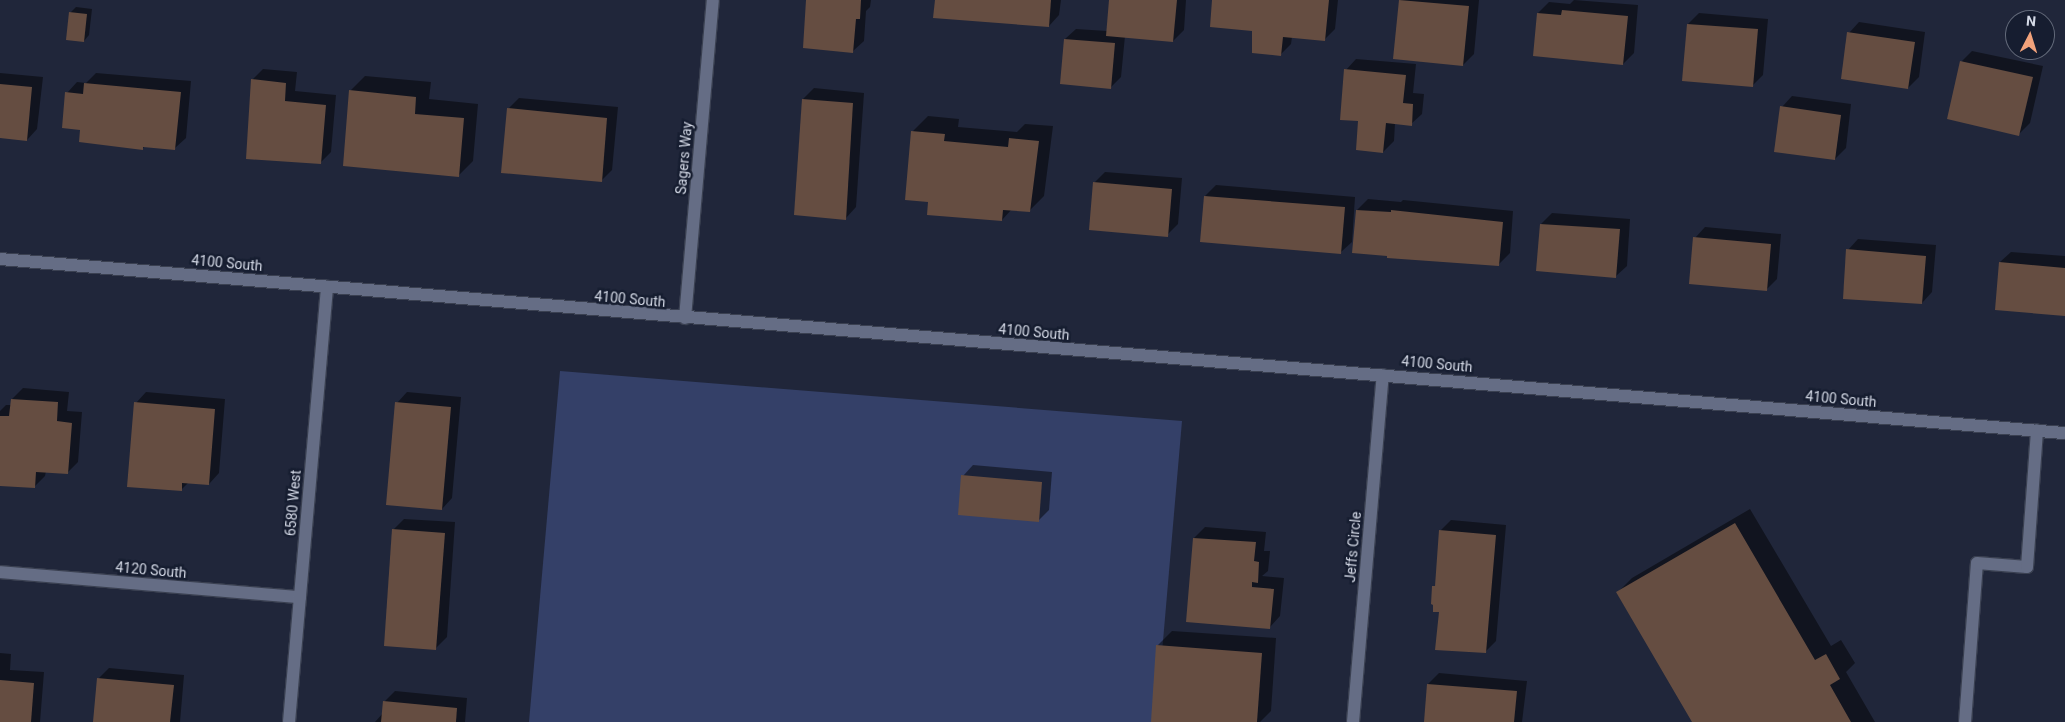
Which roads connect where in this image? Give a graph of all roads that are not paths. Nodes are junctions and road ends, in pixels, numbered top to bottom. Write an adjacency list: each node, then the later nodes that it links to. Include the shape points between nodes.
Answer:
1 (713, 0): 4 (main road, Sagers Way)
2 (0, 259): 3 (main road, 4100 South)
3 (326, 287): 4 (main road, 4100 South); 9 (main road, 6580 West)
4 (685, 318): 5 (main road, 4100 South)
5 (1383, 375): 6 (main road, 4100 South); 11 (main road, Jeffs Circle)
6 (2037, 430): 7 (main road, 4100 South); 12 (main road, via 2027,567 1977,563)
7 (2065, 433)
8 (0, 572): 9 (main road, 4120 South)
9 (300, 597): 10 (main road, 6580 West)
10 (289, 722)
11 (1353, 722)
12 (1965, 722)

